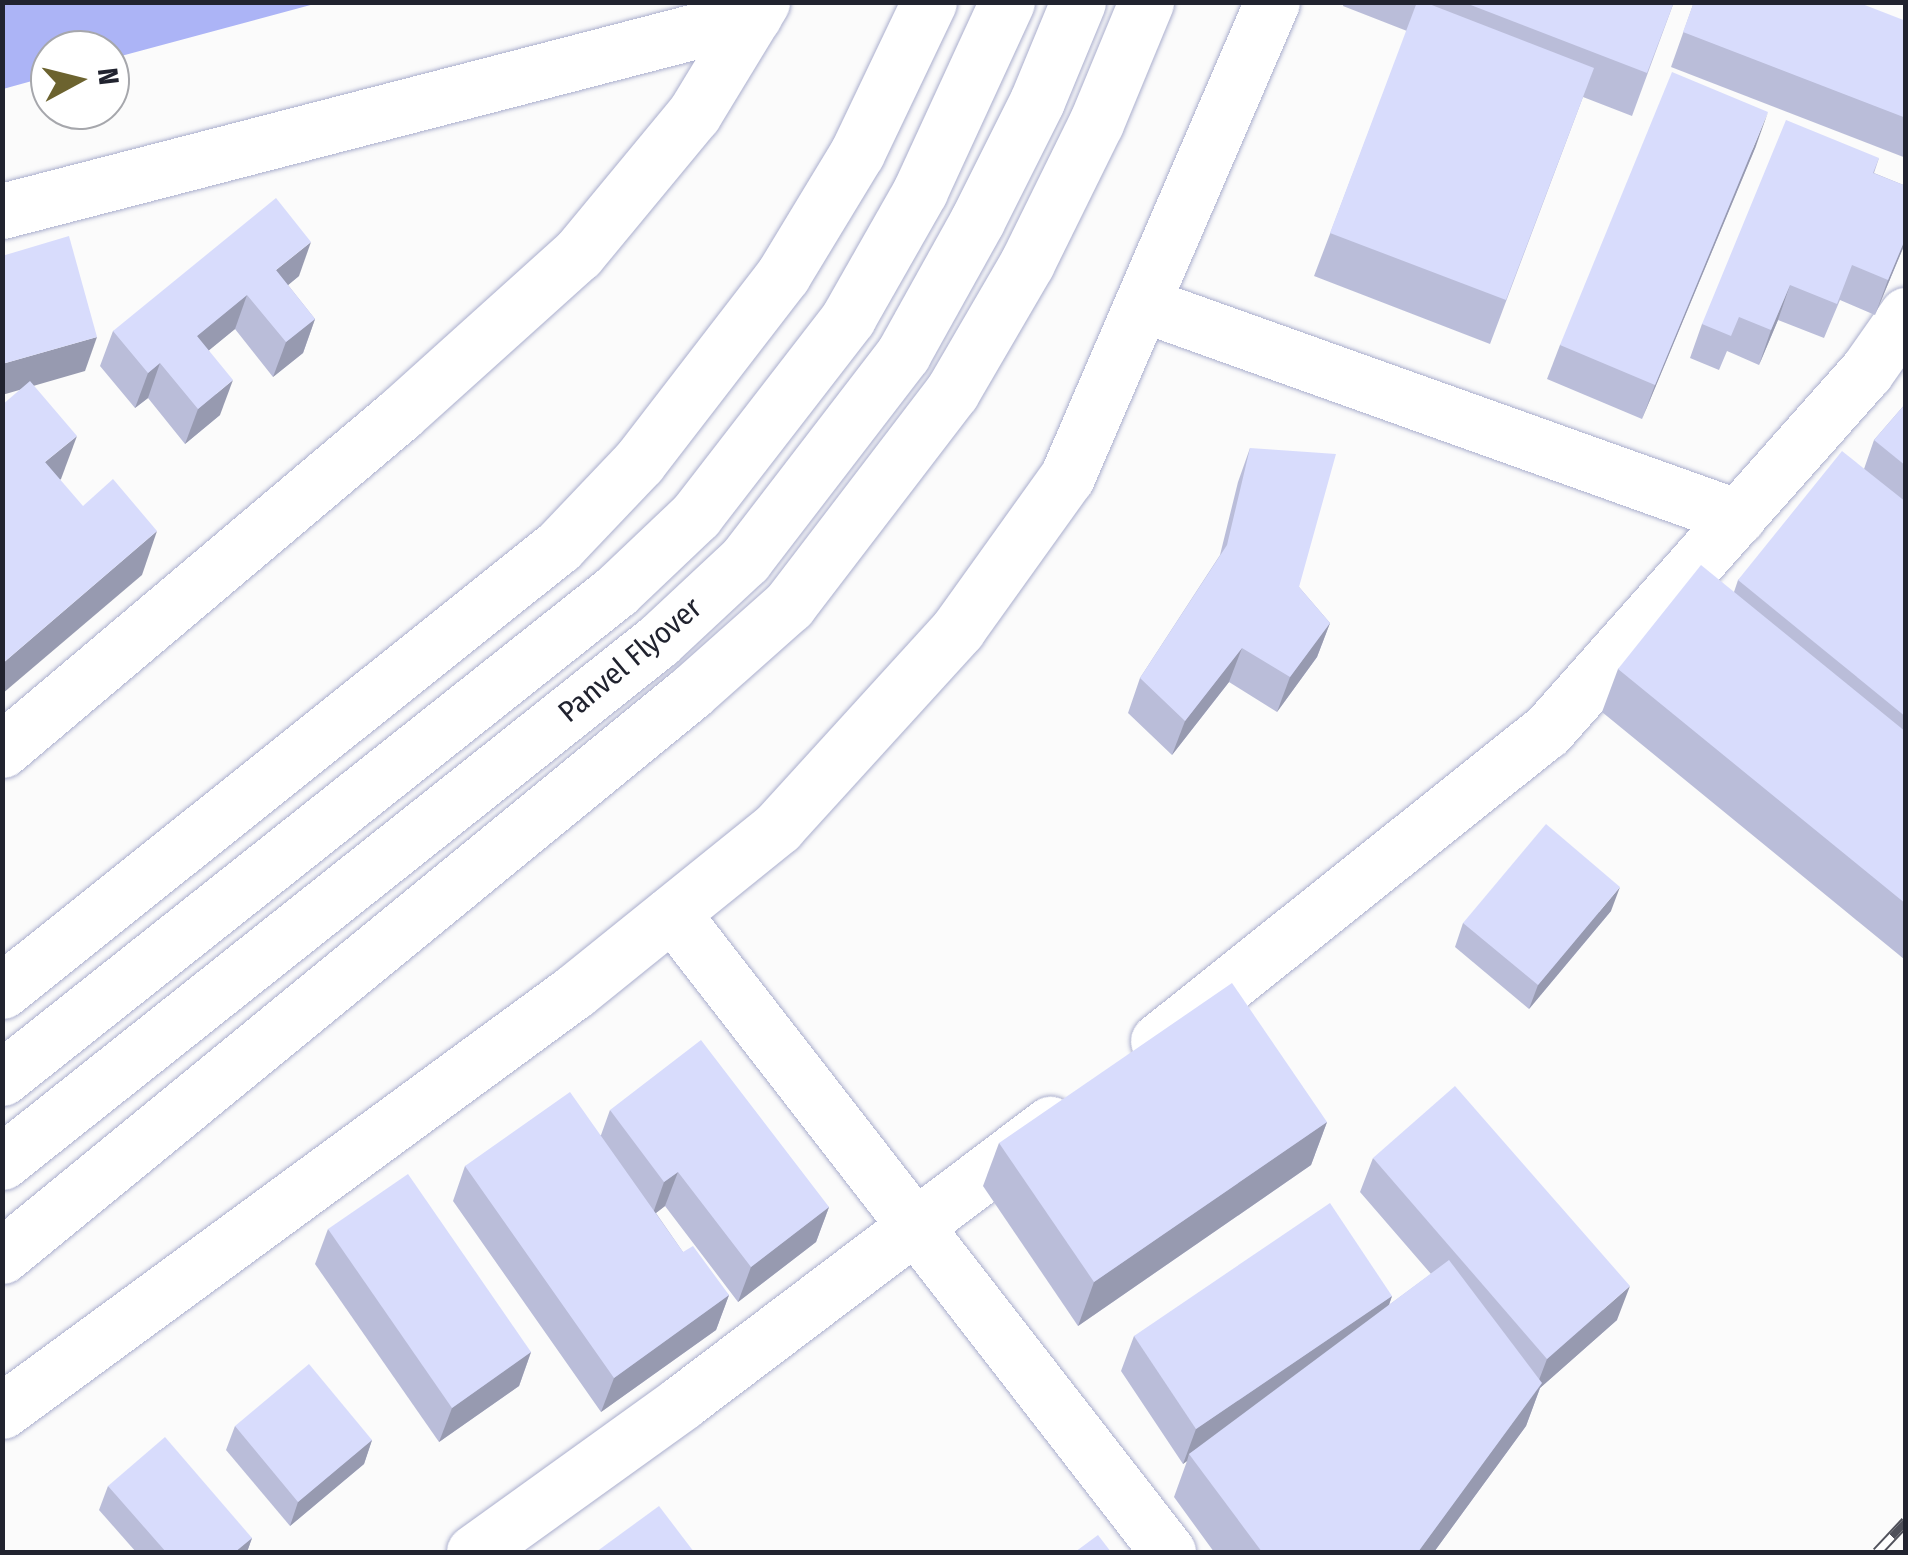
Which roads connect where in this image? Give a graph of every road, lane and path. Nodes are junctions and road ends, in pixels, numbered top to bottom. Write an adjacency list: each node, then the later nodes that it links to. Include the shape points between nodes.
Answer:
1 (929, 2): 13 (main road, via 857,153 783,275 639,462 560,546)
2 (1007, 2): 14 (main road, Panvel Flyover, via 920,191 848,318 696,515 616,590)
3 (1078, 2): 15 (main road, Panvel Flyover, via 978,222 903,354 745,560 658,641)
4 (1146, 2): 17 (main road, via 1096,123 952,392 789,605)
5 (1272, 2): 8 (main road)
6 (758, 9): 7 (main road); 11 (main road, via 694,114 578,254 400,414)
7 (2, 211)
8 (1142, 304): 10 (main road); 12 (main road, via 1066,477 958,629 778,827)
9 (1906, 315): 10 (main road, via 1866,372)
10 (1738, 516): 16 (main road, via 1548,731)
11 (2, 750)
12 (672, 913): 16 (main road); 18 (main road)
13 (2, 991)
14 (2, 1078)
15 (2, 1162)
16 (916, 1225): 19 (main road); 20 (main road)
17 (2, 1256)
18 (2, 1411)
19 (474, 1552)
20 (1168, 1552)

